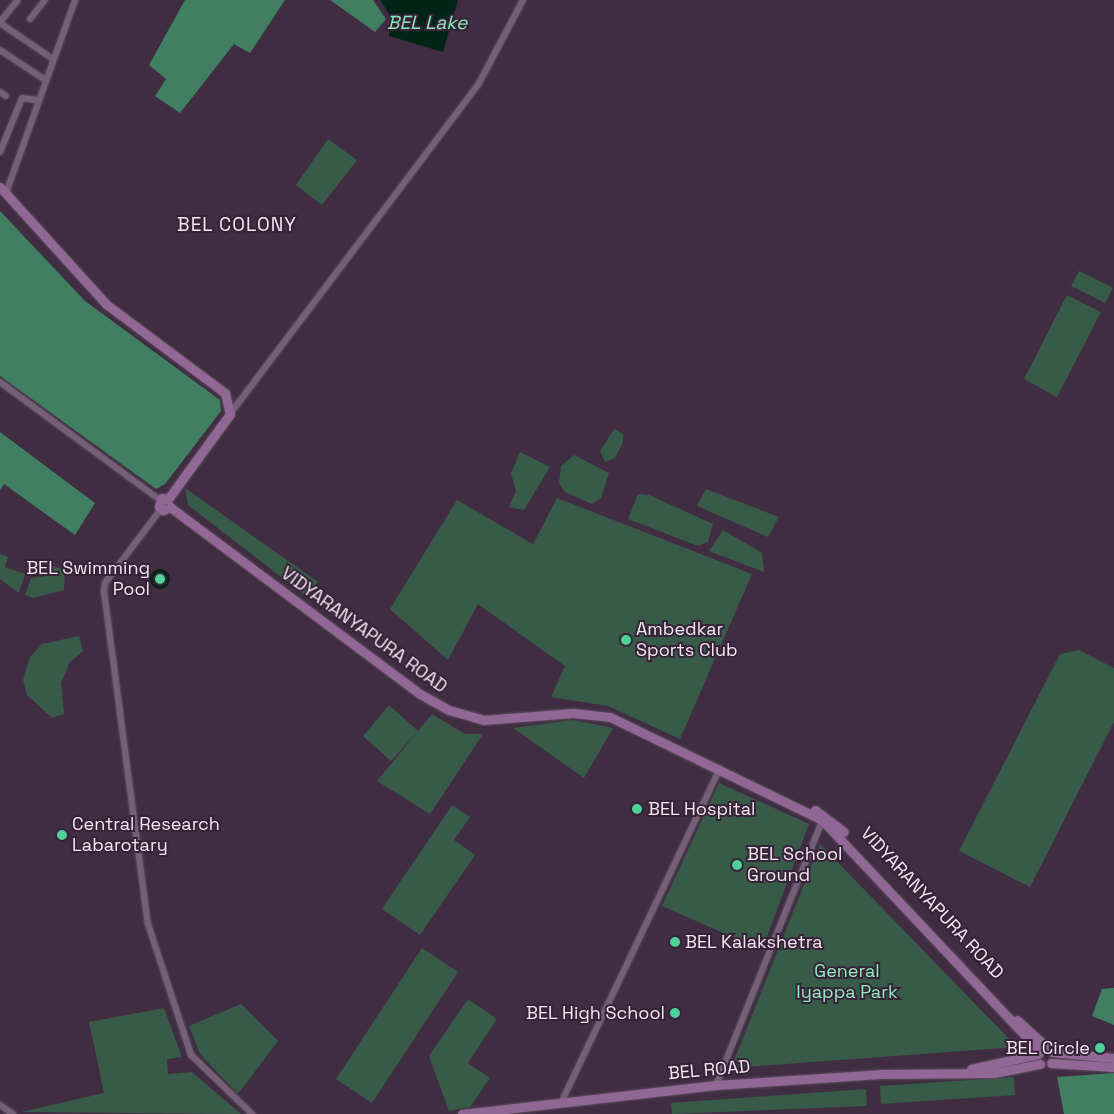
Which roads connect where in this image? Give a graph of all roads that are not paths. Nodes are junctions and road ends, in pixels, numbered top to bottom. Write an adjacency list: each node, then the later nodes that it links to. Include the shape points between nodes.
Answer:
1 (18, 0): 6 (street)
2 (45, 0): 5 (street)
3 (75, 0): 8 (street)
4 (524, 0): 14 (street, via 478,85)
5 (30, 19)
6 (0, 23): 8 (street)
7 (0, 50): 9 (street)
8 (53, 59): 9 (street)
9 (44, 79): 10 (street)
10 (37, 100): 11 (street, via 22,98); 12 (street)
11 (0, 152)
12 (3, 190): 14 (main road, via 106,304 225,393)
13 (0, 382): 15 (street)
14 (230, 414): 15 (main road)
15 (165, 504): 16 (main road, VIDYARANYAPURA ROAD, via 449,710 483,720 573,713 610,717); 28 (street, via 105,584 104,591 148,924 191,1055)
16 (720, 768): 17 (main road, VIDYARANYAPURA ROAD); 25 (street)
17 (824, 817): 18 (main road, VIDYARANYAPURA ROAD); 24 (street)
18 (1044, 1052): 19 (main road, BEL ROAD); 20 (main road); 21 (main road); 23 (main road, BEL ROAD)
19 (1114, 1058)
20 (1040, 1064): 21 (main road); 23 (main road, BEL ROAD, via 994,1073)
21 (1051, 1064): 22 (main road)
22 (1114, 1067)
23 (961, 1072): 24 (main road, BEL ROAD)
24 (716, 1085): 25 (main road, BEL ROAD)
25 (562, 1101): 29 (main road, BEL ROAD)
26 (0, 1106): 27 (street)
27 (13, 1114)
28 (252, 1114)
29 (462, 1114)

